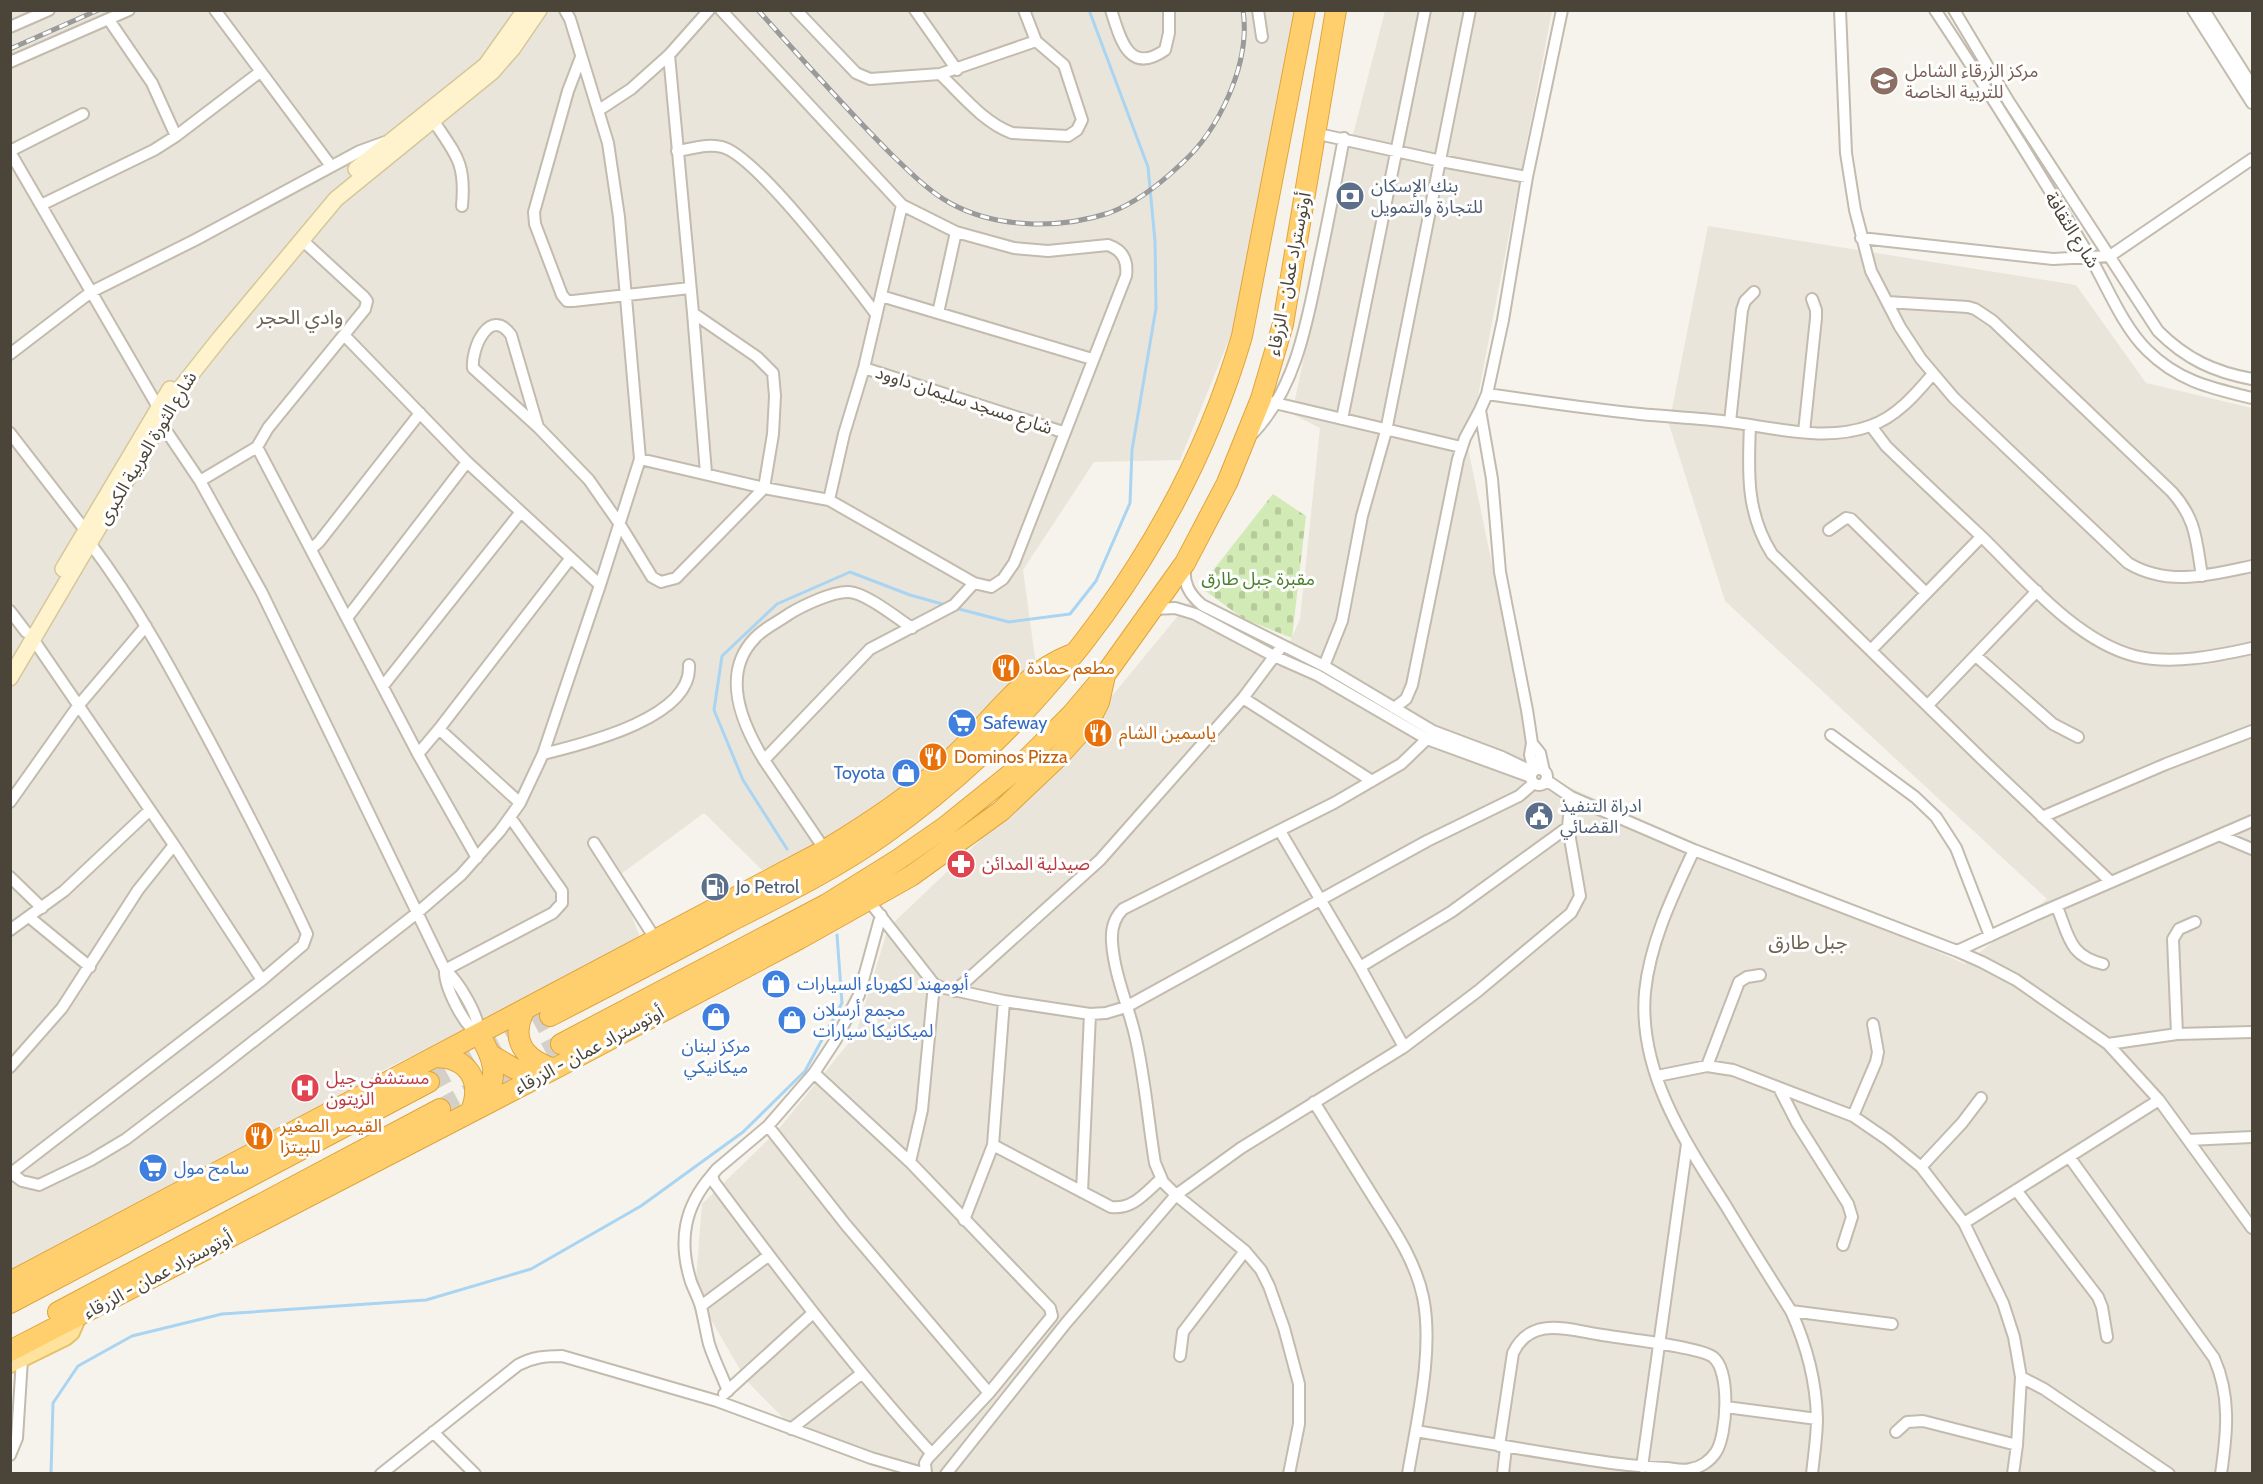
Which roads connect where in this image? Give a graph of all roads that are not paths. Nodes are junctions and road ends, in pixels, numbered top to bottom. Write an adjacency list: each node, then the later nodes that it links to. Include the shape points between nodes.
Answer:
1 (49, 10): 26 (street)
2 (129, 10): 25 (street)
3 (215, 10): 33 (street)
4 (525, 10): 43 (main road, شارع الثورة العربية الكبرى, via 486,65)
5 (539, 10): 39 (main road, شارع الثورة العربية الكبرى, via 492,72)
6 (565, 10): 30 (street)
7 (709, 10): 29 (street)
8 (721, 10): 52 (street)
9 (796, 10): 34 (street, via 863,78)
10 (915, 10): 32 (street)
11 (1024, 10): 28 (street)
12 (1111, 10): 13 (street, via 1124,48 1143,58 1165,50)
13 (1169, 10)
14 (1258, 10): 27 (street)
15 (1305, 10): 142 (highway, أوتوستراد عمان - الزرقاء, via 1242,336 1228,383 1192,466 1120,590 1075,653 1043,691)
16 (1336, 10): 40 (highway, أوتوستراد عمان - الزرقاء)
17 (1425, 10): 44 (street)
18 (1470, 10): 48 (street)
19 (1563, 10): 50 (street)
20 (1840, 10): 55 (street, via 1848,176)
21 (1935, 10): 58 (street, شارع الثقافة)
22 (1954, 10): 57 (street, شارع الثقافة)
23 (2193, 10): 36 (street)
24 (2204, 10): 35 (street)
25 (109, 20): 31 (street); 41 (street, via 152,83)
26 (10, 27)
27 (1262, 37)
28 (1036, 41): 32 (street); 34 (street, via 1064,65 1072,85 1082,120 1068,136 1004,130)
29 (669, 55): 37 (street, via 631,89); 46 (street)
30 (581, 57): 37 (street); 62 (street, via 534,212 535,224 567,301)
31 (10, 62)
32 (957, 70): 34 (street)
33 (260, 72): 41 (street); 49 (street)
34 (940, 74)
35 (2253, 87)
36 (2253, 103)
37 (599, 110): 62 (street, via 619,217)
38 (83, 114): 45 (street)
39 (433, 120): 53 (street, via 459,160 464,186); 56 (main road, شارع الثورة العربية الكبرى, via 347,189)
40 (1314, 133): 42 (street); 77 (highway, أوتوستراد عمان - الزرقاء)
41 (176, 136): 51 (street)
42 (1344, 138): 44 (street); 77 (street, via 1307,317 1291,371)
43 (391, 139): 49 (street); 78 (main road, شارع الثورة العربية الكبرى, via 342,182 290,240 203,344)
44 (1396, 151): 48 (street); 81 (street)
45 (10, 152): 51 (street)
46 (677, 152): 59 (street); 68 (street, via 723,147 748,163 792,210)
47 (2253, 159): 57 (street)
48 (1441, 161): 50 (street); 87 (street)
49 (331, 166): 60 (street)
50 (1527, 177): 75 (street)
51 (41, 205): 60 (street)
52 (902, 205): 54 (street); 63 (street)
53 (462, 206)
54 (956, 232): 67 (street); 71 (street, via 1028,250 1115,247 1127,265 1126,276)
55 (1861, 238): 58 (street, via 2053,259); 65 (street, via 1871,271)
56 (301, 239): 69 (street, via 367,301 366,309); 83 (main road, شارع الثورة العربية الكبرى, via 188,377)
57 (2110, 256): 58 (street); 74 (street, شارع الثقافة, via 2158,331 2175,348 2219,371)
58 (2091, 258): 76 (street, شارع الثقافة, via 2135,337 2153,356 2187,380)
59 (690, 288): 62 (street); 66 (street)
60 (91, 292): 70 (street); 78 (street)
61 (1754, 292): 82 (street, via 1742,310)
62 (626, 296): 93 (street)
63 (881, 296): 67 (street); 68 (street)
64 (1812, 299): 89 (street, via 1816,318)
65 (1887, 302): 73 (street); 108 (street, via 1968,307 1993,321 2185,507 2193,524)
66 (693, 312): 95 (street); 97 (street, via 757,357 773,373 773,434)
67 (938, 313): 71 (street)
68 (876, 314): 72 (street)
69 (344, 335): 80 (street); 91 (street)
70 (10, 354)
71 (1092, 359): 88 (street)
72 (864, 368): 88 (street, شارع مسجد سليمان داوود); 98 (street)
73 (1932, 375): 85 (street, via 1908,402); 108 (street, via 2123,560 2148,573)
74 (2253, 380)
75 (1487, 394): 79 (street); 82 (street)
76 (2253, 398)
77 (1269, 401): 81 (street); 106 (highway, أوتوستراد عمان - الزرقاء)
78 (158, 407): 102 (main road, شارع الثورة العربية الكبرى)
79 (1480, 410): 92 (street); 143 (street, via 1492,479 1500,572)
80 (420, 413): 94 (street); 104 (street)
81 (1342, 419): 87 (street)
82 (1730, 422): 84 (street)
83 (161, 423): 96 (street); 102 (main road, شارع الثورة العربية الكبرى)
84 (1750, 425): 89 (street); 121 (street, via 1749,492 1762,539 1785,568)
85 (1870, 426): 89 (street, via 1839,432); 103 (street)
86 (538, 427): 86 (street, via 511,335 504,327 491,326 477,345 473,368); 100 (street, via 589,480)
87 (1386, 431): 92 (street); 126 (street, via 1362,516 1342,621)
88 (1064, 432): 109 (street, via 1009,571 991,587)
89 (1804, 432)
90 (10, 433): 102 (street)
91 (257, 447): 96 (street); 104 (street)
92 (1461, 447): 133 (street, via 1412,685 1406,699)
93 (640, 459): 95 (street); 100 (street)
94 (467, 462): 99 (street); 115 (street)
95 (706, 473): 97 (street)
96 (200, 481): 169 (street, via 279,627)
97 (764, 488): 98 (street); 100 (street, via 670,580 661,582 652,577)
98 (829, 500): 109 (street)
99 (520, 513): 105 (street); 129 (street)
100 (619, 523): 110 (street)
101 (1828, 530): 112 (street, via 1846,518 1851,519)
102 (88, 537): 116 (street); 118 (main road, شارع الثورة العربية الكبرى)
103 (1981, 537): 111 (street); 112 (street)
104 (311, 549): 115 (street)
105 (570, 559): 110 (street); 134 (street)
106 (1185, 563): 113 (highway, أوتوستراد عمان - الزرقاء); 119 (street, via 1187,587 1202,605)
107 (2253, 566): 108 (street)
108 (2202, 576)
109 (974, 583): 117 (street, via 954,605)
110 (600, 585): 140 (street)
111 (2037, 591): 120 (street, via 2084,633 2134,656 2167,659); 122 (street)
112 (1926, 593): 121 (street)
113 (1154, 609): 123 (street, via 1185,610); 127 (highway, أوتوستراد عمان - الزرقاء)
114 (10, 611): 118 (street)
115 (347, 618): 129 (street)
116 (146, 626): 132 (street); 181 (street, via 307,934 303,945)
117 (912, 628): 141 (street, via 864,653); 141 (street, via 864,597 848,592 800,607 756,638 742,657 736,688 740,712)
118 (30, 636): 124 (main road, شارع الثورة العربية الكبرى); 128 (main road, شارع الثورة العربية الكبرى); 132 (street)
119 (1282, 646): 123 (street); 126 (street)
120 (2253, 648)
121 (1871, 650): 131 (street)
122 (1976, 656): 131 (street); 137 (street, via 2053,724)
123 (1274, 657): 130 (street); 138 (street, via 1317,675)
124 (10, 660)
125 (689, 665): 140 (street, via 690,676 683,690 655,715 599,738)
126 (1324, 666): 133 (street)
127 (1105, 675): 145 (highway, أوتوستراد عمان - الزرقاء, via 1046,741); 150 (highway, أوتوستراد عمان - الزرقاء, via 1099,702 1086,726)
128 (10, 678)
129 (383, 686): 139 (street)
130 (1243, 698): 144 (street); 183 (street, via 1100,860)
131 (1928, 705): 152 (street)
132 (78, 706): 147 (street); 149 (street)
133 (1394, 708): 143 (street, via 1432,731 1502,757)
134 (439, 729): 139 (street); 148 (street)
135 (2253, 731): 152 (street)
136 (1831, 735): 173 (street, via 1936,817 1956,848)
137 (2078, 737)
138 (1427, 739): 143 (street); 144 (street, via 1401,764)
139 (418, 754): 162 (street)
140 (543, 754): 148 (street)
141 (764, 760): 160 (street)
142 (961, 762): 160 (highway, أوتوستراد عمان - الزرقاء); 188 (highway, أوتوستراد عمان - الزرقاء, via 925,804 812,879)
143 (1537, 776): 146 (street); 165 (street, via 1519,796)
144 (1372, 781): 155 (street)
145 (987, 794): 150 (highway); 193 (highway, أوتوستراد عمان - الزرقاء, via 857,887)
146 (1571, 797): 154 (street); 161 (street)
147 (10, 802)
148 (520, 803): 151 (street)
149 (150, 810): 158 (street); 167 (street)
150 (1001, 811): 168 (highway, أوتوستراد عمان - الزرقاء, via 911,876)
151 (510, 817): 162 (street); 179 (street, via 562,891 562,903 553,913)
152 (2042, 817): 164 (street)
153 (2253, 821): 156 (street)
154 (1568, 827): 178 (street, via 1451,912); 195 (street, via 1580,887 1576,907 1478,991)
155 (1280, 831): 165 (street); 185 (street, via 1118,914 1112,944)
156 (2221, 836): 159 (street); 164 (street)
157 (594, 843): 174 (street)
158 (174, 846): 177 (street, via 138,890); 181 (street)
159 (2253, 849)
160 (825, 850): 174 (highway, أوتوستراد عمان - الزرقاء)
161 (1694, 850): 175 (street); 202 (street, via 1660,928 1647,982 1647,1042)
162 (477, 858): 169 (street)
163 (10, 877): 167 (street)
164 (2111, 882): 166 (street)
165 (1320, 900): 178 (street); 185 (street)
166 (2057, 907): 173 (street); 176 (street, via 2074,949 2080,956)
167 (42, 908): 170 (street)
168 (875, 908): 182 (street); 200 (highway, أوتوستراد عمان - الزرقاء); 201 (street, via 859,995)
169 (417, 913): 179 (street); 219 (street, via 126,1139 39,1185 22,1181)
170 (29, 917): 172 (street); 177 (street)
171 (2195, 922): 192 (street, via 2179,930 2174,939)
172 (10, 930)
173 (1990, 936): 175 (street)
174 (656, 940): 186 (highway, أوتوستراد عمان - الزرقاء)
175 (1957, 951): 194 (street, via 2016,980)
176 (2103, 964)
177 (90, 967): 199 (street, via 62,1008)
178 (1360, 967): 195 (street)
179 (445, 970): 191 (street, via 456,980 475,1016)
180 (1760, 975): 198 (street, via 1739,982)
181 (262, 980): 219 (street)
182 (934, 984): 183 (street); 217 (street, via 922,1110)
183 (955, 992): 184 (street)
184 (1004, 1001): 187 (street); 215 (street)
185 (1126, 1007): 187 (street); 221 (street, via 1136,1037)
186 (525, 1009): 191 (highway, أوتوستراد عمان - الزرقاء); 200 (highway, via 518,1031 520,1042 525,1053)
187 (1090, 1014): 223 (street)
188 (550, 1016)
189 (1873, 1024): 210 (street, via 1876,1062)
190 (2253, 1032): 192 (street)
191 (479, 1034): 196 (highway); 197 (highway, أوتوستراد عمان - الزرقاء)
192 (2177, 1034): 194 (street)
193 (561, 1044)
194 (2108, 1044): 206 (street)
195 (1404, 1047): 207 (street)
196 (491, 1054): 200 (highway, via 513,1068); 208 (highway, via 492,1080)
197 (435, 1057): 208 (highway, via 446,1057 467,1068); 231 (highway, أوتوستراد عمان - الزرقاء)
198 (1707, 1066): 202 (street); 204 (street, via 1733,1070)
199 (10, 1067)
200 (546, 1073): 208 (highway, أوتوستراد عمان - الزرقاء)
201 (814, 1073): 211 (street); 217 (street)
202 (1657, 1076): 214 (street)
203 (429, 1082): 232 (highway)
204 (1779, 1088): 210 (street); 228 (street, via 1848,1204 1852,1217)
205 (1981, 1098): 218 (street)
206 (2159, 1100): 213 (street); 216 (street)
207 (1314, 1102): 224 (street); 250 (street, via 1396,1233 1418,1280 1426,1316 1426,1339)
208 (479, 1108): 241 (highway, أوتوستراد عمان - الزرقاء, via 77,1318)
209 (440, 1109): 237 (highway, أوتوستراد عمان - الزرقاء)
210 (1853, 1116): 218 (street)
211 (768, 1126): 220 (street); 245 (street, via 846,1226)
212 (2253, 1137): 213 (street)
213 (2188, 1140): 227 (street)
214 (1687, 1144): 234 (street); 239 (street)
215 (993, 1145): 223 (street); 225 (street)
216 (2070, 1158): 222 (street); 269 (street, via 2214,1358 2226,1402)
217 (910, 1162): 225 (street)
218 (1921, 1167): 226 (street)
219 (11, 1173)
220 (712, 1174): 230 (street); 233 (street, via 694,1200 683,1235 686,1261)
221 (1161, 1179): 223 (street, via 1122,1208 1111,1207); 224 (street)
222 (2016, 1190): 226 (street); 238 (street, via 2098,1298)
223 (1082, 1192)
224 (1176, 1195): 229 (street); 262 (street, via 1066,1323)
225 (964, 1220): 245 (street, via 1050,1308 1052,1316)
226 (1964, 1223): 243 (street, via 2003,1303)
227 (2253, 1228)
228 (1843, 1245)
229 (1245, 1251): 240 (street, via 1183,1332); 263 (street, via 1269,1286 1298,1376 1299,1424)
230 (768, 1256): 233 (street); 235 (street)
231 (10, 1282)
232 (10, 1303)
233 (701, 1306): 244 (street, via 709,1342)
234 (1791, 1311): 236 (street); 248 (street, via 1809,1362)
235 (813, 1313): 242 (street); 244 (street)
236 (1892, 1324)
237 (10, 1337)
238 (2107, 1337)
239 (1658, 1343): 247 (street, via 1715,1358 1724,1377); 254 (street, via 1561,1328 1532,1331 1520,1340 1514,1353); 257 (street)
240 (1180, 1356)
241 (14, 1358): 256 (street, via 17,1438)
242 (861, 1374): 249 (street); 255 (street)
243 (2021, 1377): 253 (street); 268 (street)
244 (728, 1391): 246 (street)
245 (989, 1393): 255 (street)
246 (717, 1401): 249 (street); 251 (street, via 562,1356 547,1356 518,1365)
247 (1726, 1407): 248 (street); 257 (street, via 1720,1444 1709,1461 1690,1470)
248 (1817, 1419): 266 (street)
249 (791, 1429): 261 (street)
250 (1416, 1431): 254 (street); 264 (street)
251 (433, 1432): 259 (street); 260 (street)
252 (1896, 1432): 253 (street, via 1907,1422 1923,1421)
253 (2018, 1445): 267 (street)
254 (1502, 1446): 258 (street); 265 (street)
255 (932, 1454): 261 (street, via 925,1463)
256 (10, 1455)
257 (1642, 1467): 258 (street)
258 (1625, 1470)
259 (381, 1473)
260 (475, 1473)
261 (926, 1473)
262 (946, 1473)
263 (1289, 1473)
264 (1408, 1473)
265 (1503, 1473)
266 (1812, 1473)
267 (2013, 1473)
268 (2169, 1473)
269 (2221, 1473)

